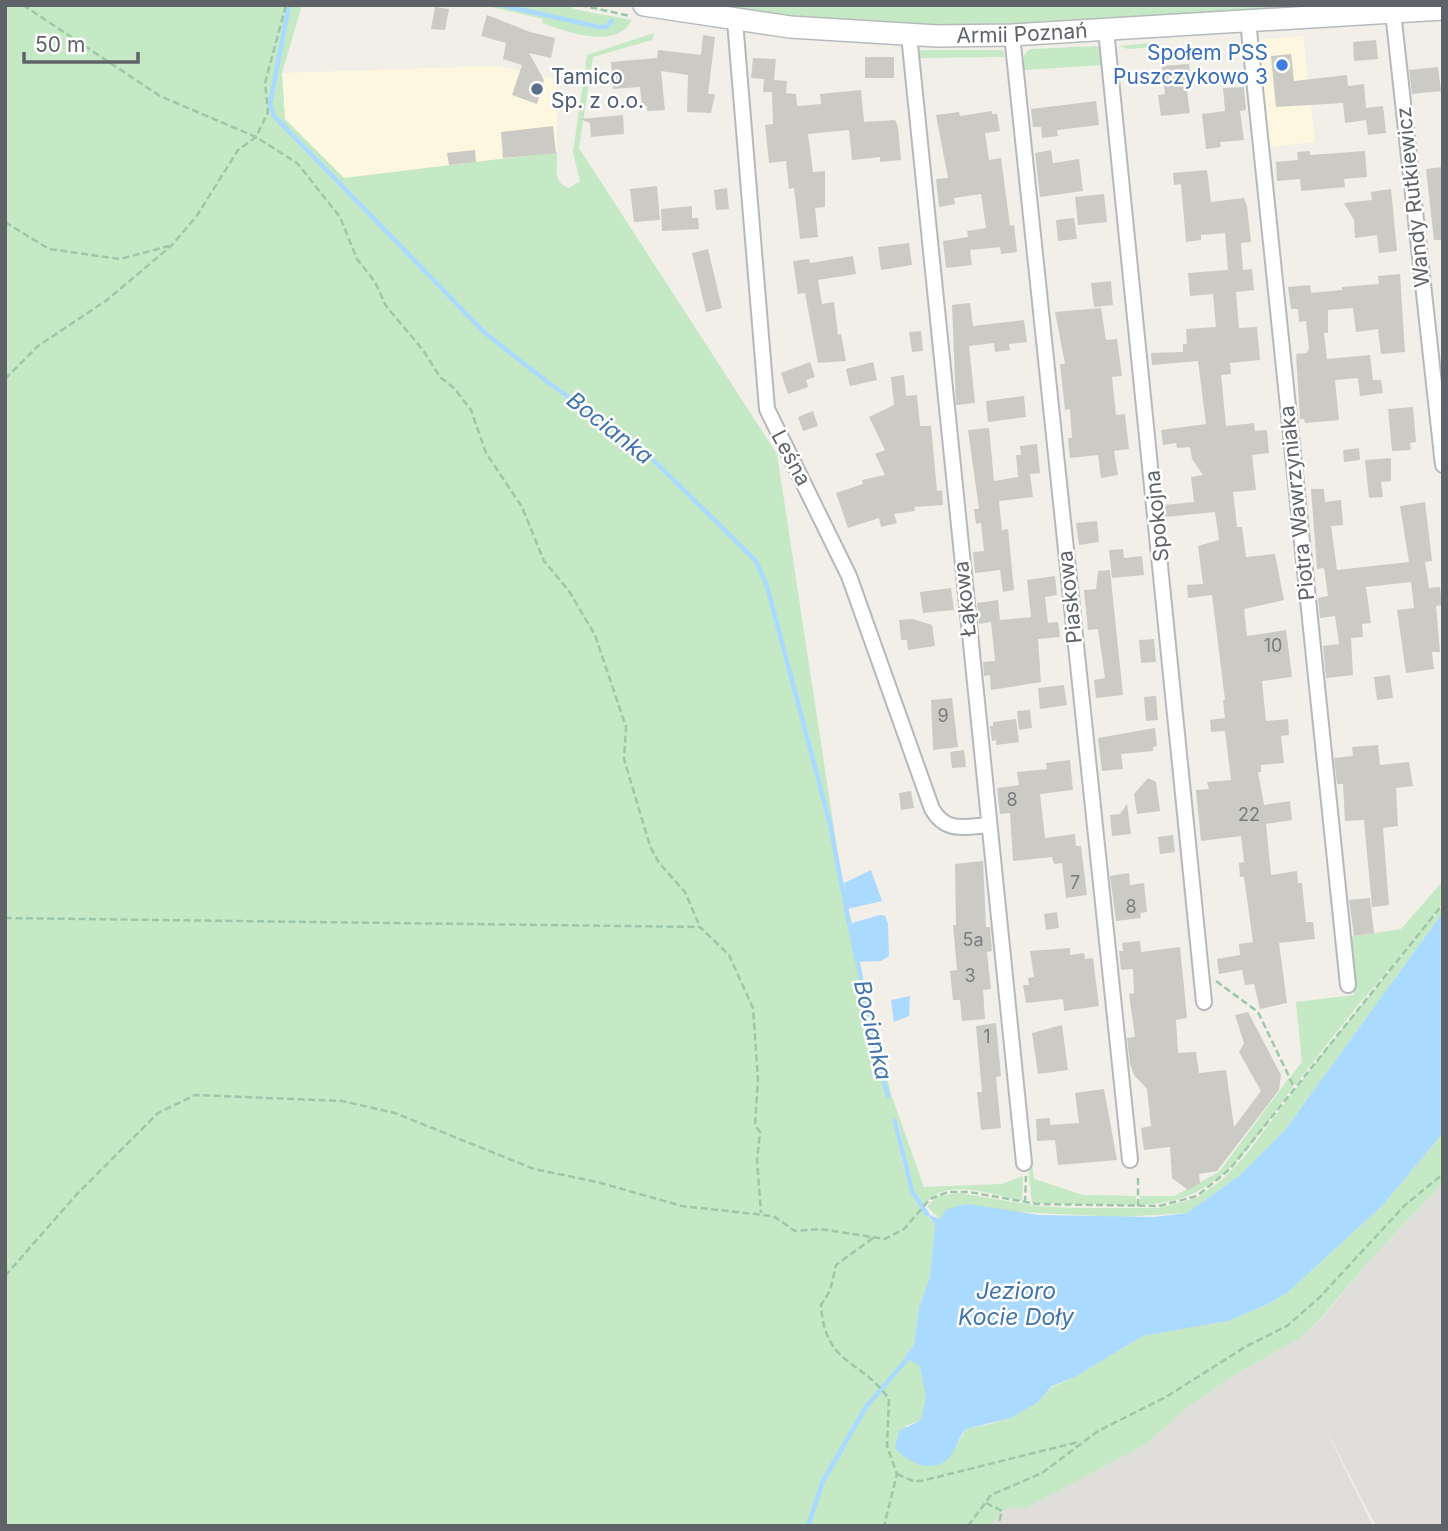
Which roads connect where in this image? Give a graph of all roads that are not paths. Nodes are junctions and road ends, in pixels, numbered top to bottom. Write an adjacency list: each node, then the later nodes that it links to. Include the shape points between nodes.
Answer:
1 (644, 5): 4 (main road, Armii Poznań)
2 (1443, 9): 3 (main road, Armii Poznań)
3 (1393, 12): 5 (main road, Armii Poznań); 9 (street, Wandy Rutkiewicz)
4 (735, 21): 7 (main road, Armii Poznań); 10 (street, Leśna, via 766,408 858,597 932,809 951,828)
5 (1248, 21): 6 (main road, Armii Poznań); 11 (street, Piotra Wawrzyniaka)
6 (1106, 30): 8 (main road, Armii Poznań); 12 (street, Spokojna)
7 (909, 35): 8 (main road, Armii Poznań); 10 (street, Łąkowa)
8 (1012, 35): 13 (street, Piaskowa)
9 (1443, 465)
10 (988, 825): 14 (street, Łąkowa)
11 (1348, 985)
12 (1204, 1002)
13 (1130, 1160)
14 (1025, 1170)

